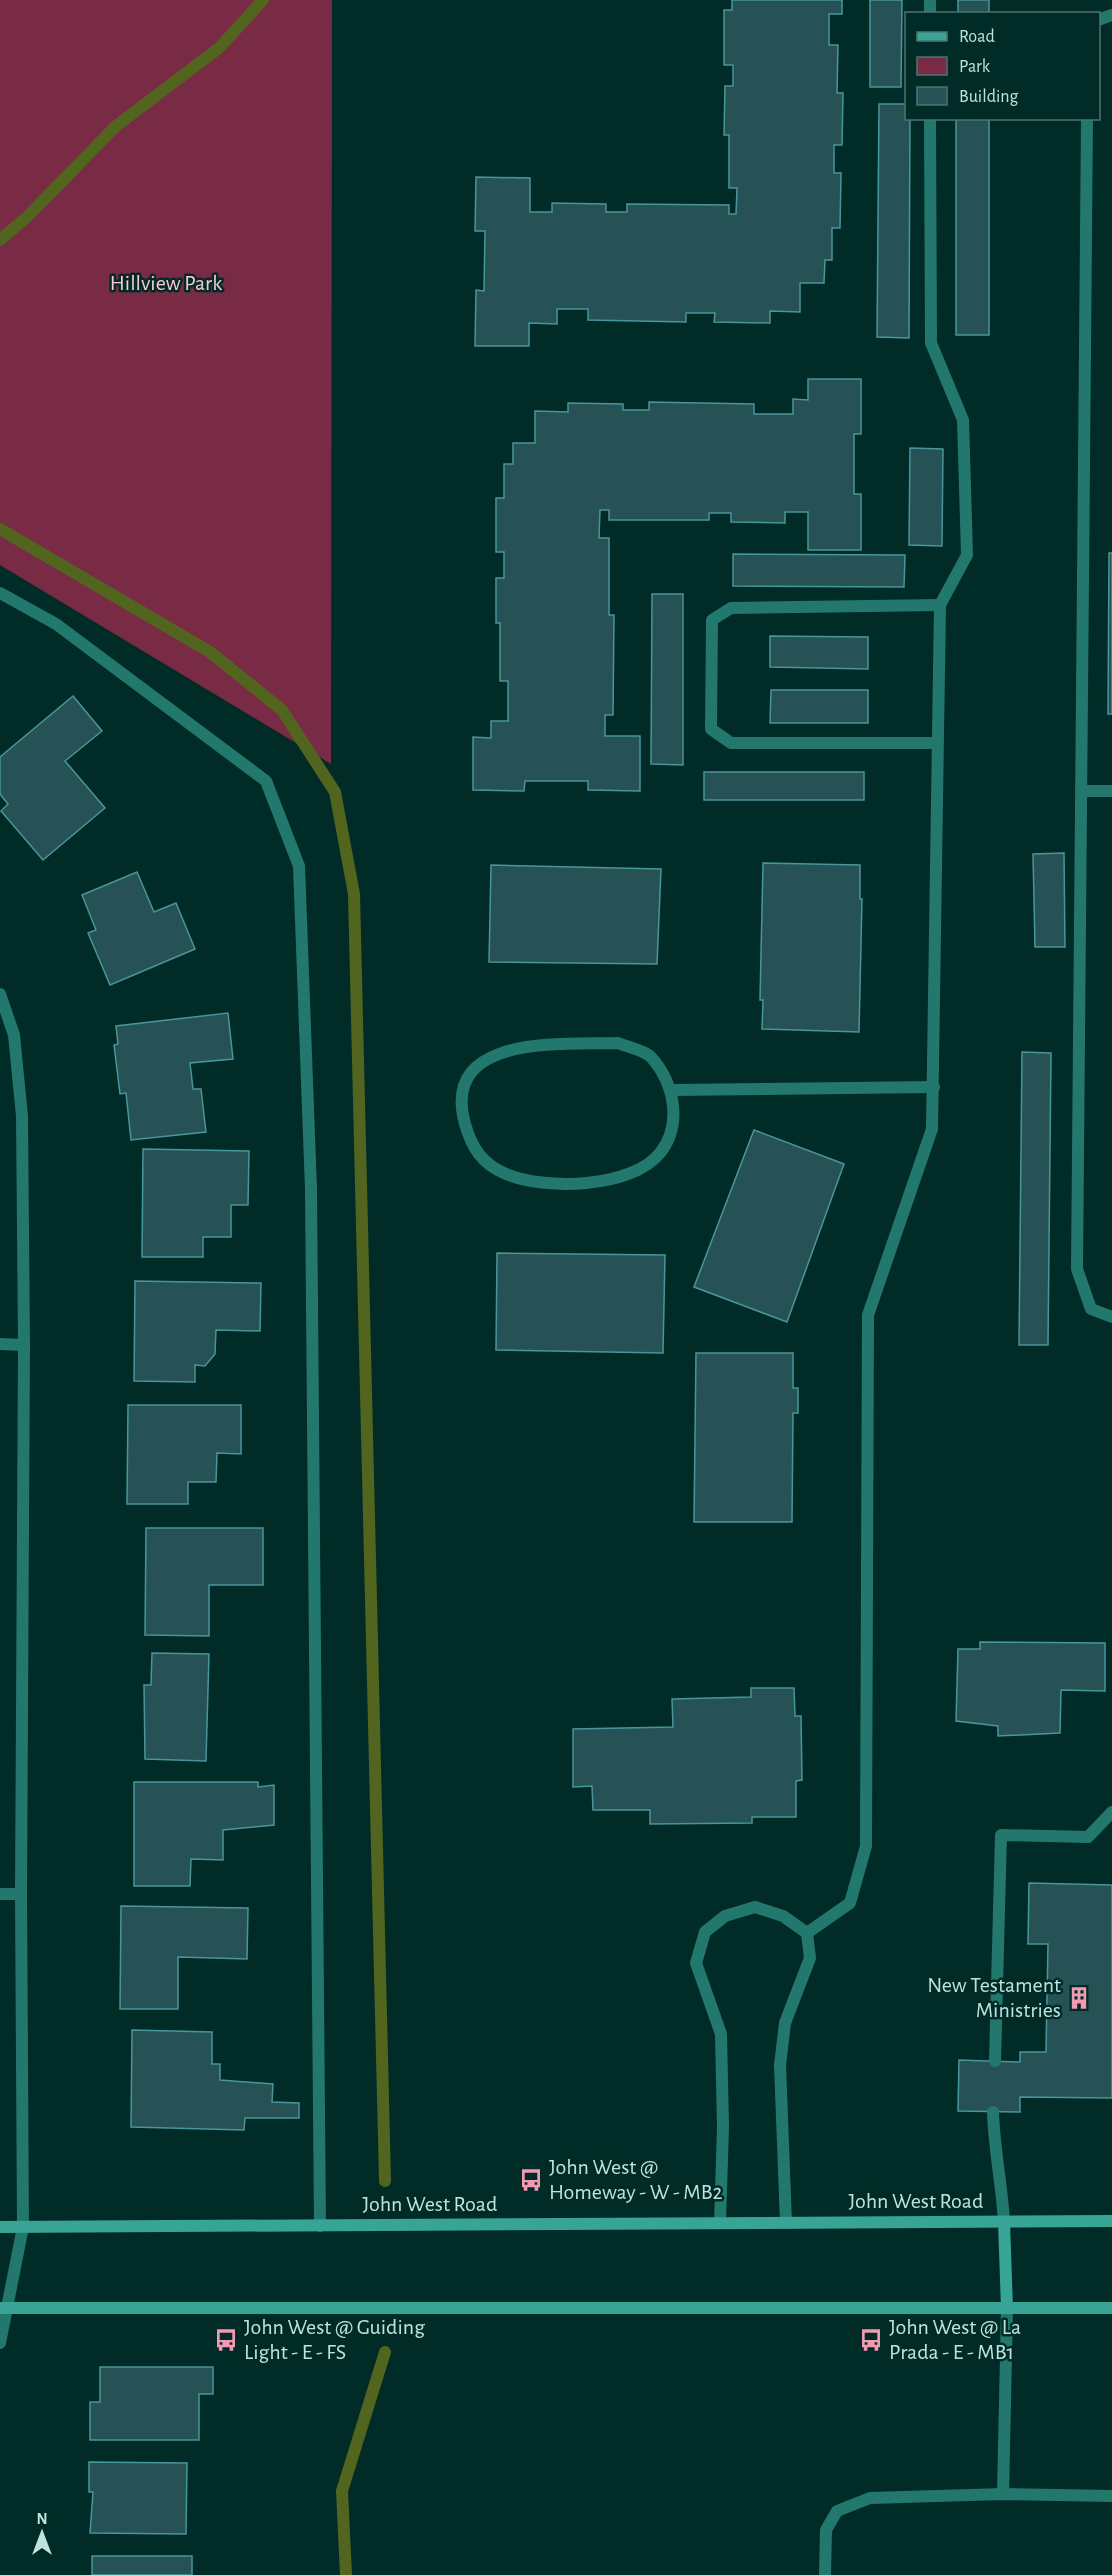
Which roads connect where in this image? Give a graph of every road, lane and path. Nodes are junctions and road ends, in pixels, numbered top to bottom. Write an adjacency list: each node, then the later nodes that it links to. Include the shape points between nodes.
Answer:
1 (930, 120): 4 (street, via 931,342 963,420 967,555)
2 (1087, 120): 6 (street)
3 (0, 593): 24 (street, via 56,624 266,781 299,866 311,1189)
4 (940, 605): 5 (street); 5 (street, via 731,608 712,620 711,729 731,743)
5 (937, 743): 9 (street)
6 (1081, 791): 7 (street); 11 (street, via 1077,1269 1091,1309)
7 (1112, 791)
8 (0, 994): 13 (street, via 14,1035 22,1116)
9 (934, 1087): 10 (street); 17 (street, via 932,1129 868,1315 866,1846 850,1903)
10 (671, 1090): 10 (street, via 674,1124 660,1153 633,1172 588,1184 523,1181 489,1167 470,1141 460,1105 469,1074 494,1054 521,1046 618,1043 650,1056)
11 (1112, 1317)
12 (0, 1344): 13 (street)
13 (24, 1345): 16 (street)
14 (1112, 1812): 18 (street, via 1088,1837 1001,1835)
15 (0, 1894): 16 (street)
16 (21, 1894): 26 (street)
17 (807, 1933): 22 (street, via 783,1916 755,1907 725,1916 705,1932 696,1963 721,2034); 23 (street, via 810,1958 785,2023 780,2065)
18 (995, 2061)
19 (993, 2112): 21 (street)
20 (1112, 2221): 21 (main road, John West Road)
21 (1004, 2222): 23 (main road, John West Road); 28 (main road)
22 (720, 2223): 23 (main road, John West Road); 24 (main road, John West Road)
23 (786, 2223)
24 (320, 2226): 26 (main road, John West Road)
25 (0, 2227): 26 (main road, John West Road)
26 (23, 2227): 27 (street)
27 (3, 2308): 28 (main road); 30 (street)
28 (1007, 2308): 29 (main road); 31 (street)
29 (1112, 2308)
30 (0, 2343)
31 (1003, 2494): 32 (street); 33 (street, via 870,2498 837,2511 826,2530)
32 (1112, 2496)
33 (825, 2575)

